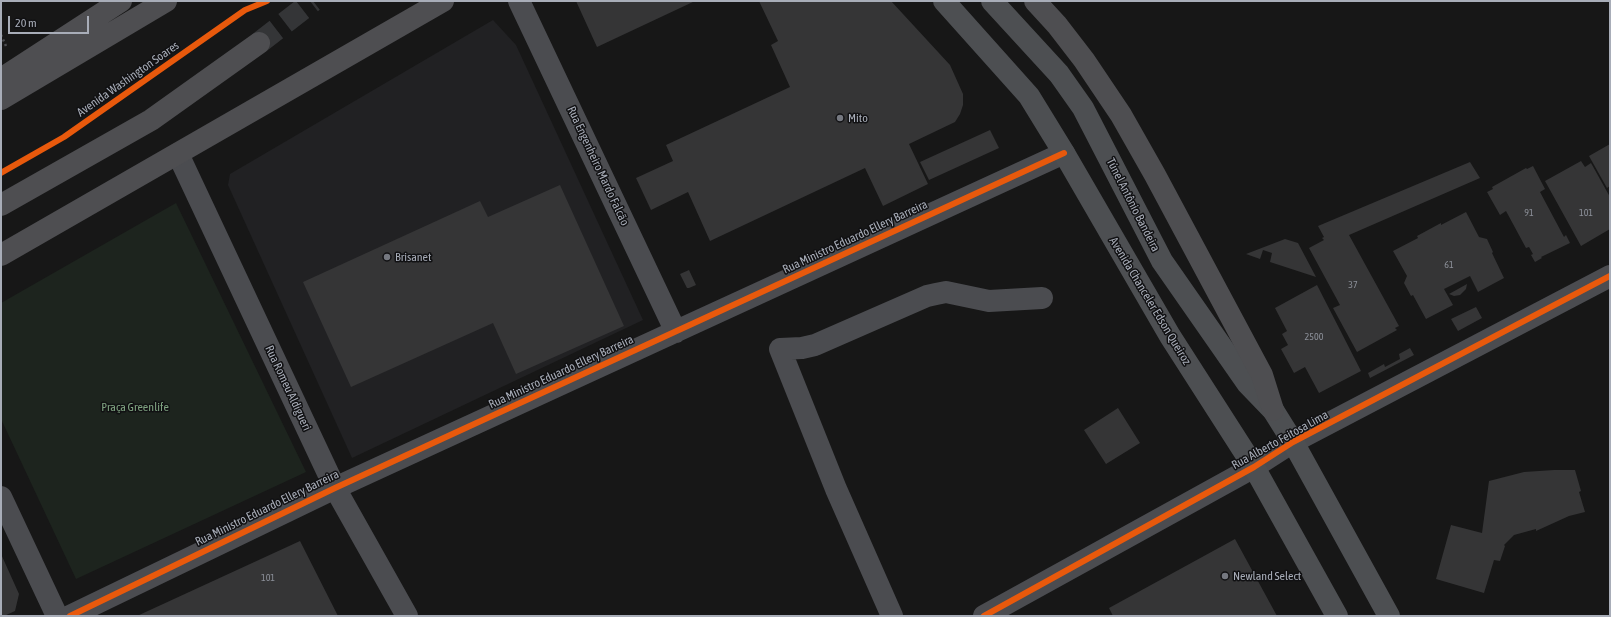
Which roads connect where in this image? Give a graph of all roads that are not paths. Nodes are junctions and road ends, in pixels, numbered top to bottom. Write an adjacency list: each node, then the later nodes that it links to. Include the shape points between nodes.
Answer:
1 (121, 1): 9 (highway)
2 (166, 1): 10 (highway)
3 (443, 1): 12 (highway)
4 (519, 1): 17 (street, Rua Engenheiro Mardo Falcão)
5 (944, 1): 11 (main road, Avenida Chanceler Edson Queiroz, via 1029,96)
6 (992, 1): 18 (main road, Túnel Antônio Bandeira, via 1059,74 1083,108 1162,261 1248,383)
7 (1035, 1): 18 (highway, via 1084,60 1124,121 1262,375)
8 (259, 43): 13 (highway, via 151,120)
9 (1, 79)
10 (1, 99)
11 (1064, 153): 17 (street, Rua Ministro Eduardo Ellery Barreira); 20 (main road, Avenida Chanceler Edson Queiroz, via 1170,336)
12 (178, 154): 14 (highway); 21 (street, Rua Romeu Aldigueri)
13 (1, 205)
14 (1, 255)
15 (1610, 276): 19 (street, Rua Alberto Feitosa Lima)
16 (1042, 298): 26 (street, via 989,301 946,292 927,296 815,345 780,349 836,489)
17 (676, 332): 21 (street, Rua Ministro Eduardo Ellery Barreira)
18 (1273, 410): 19 (main road)
19 (1294, 442): 20 (street, Rua Alberto Feitosa Lima); 29 (main road)
20 (1254, 467): 27 (street, Rua Alberto Feitosa Lima); 28 (main road, Avenida Chanceler Edson Queiroz)
21 (335, 488): 24 (street, Rua Ministro Eduardo Ellery Barreira); 25 (street, Rua Romeu Aldigueri)
22 (1, 498): 23 (street)
23 (57, 616)
24 (70, 616)
25 (407, 616)
26 (892, 616)
27 (984, 616)
28 (1336, 616)
29 (1389, 616)

